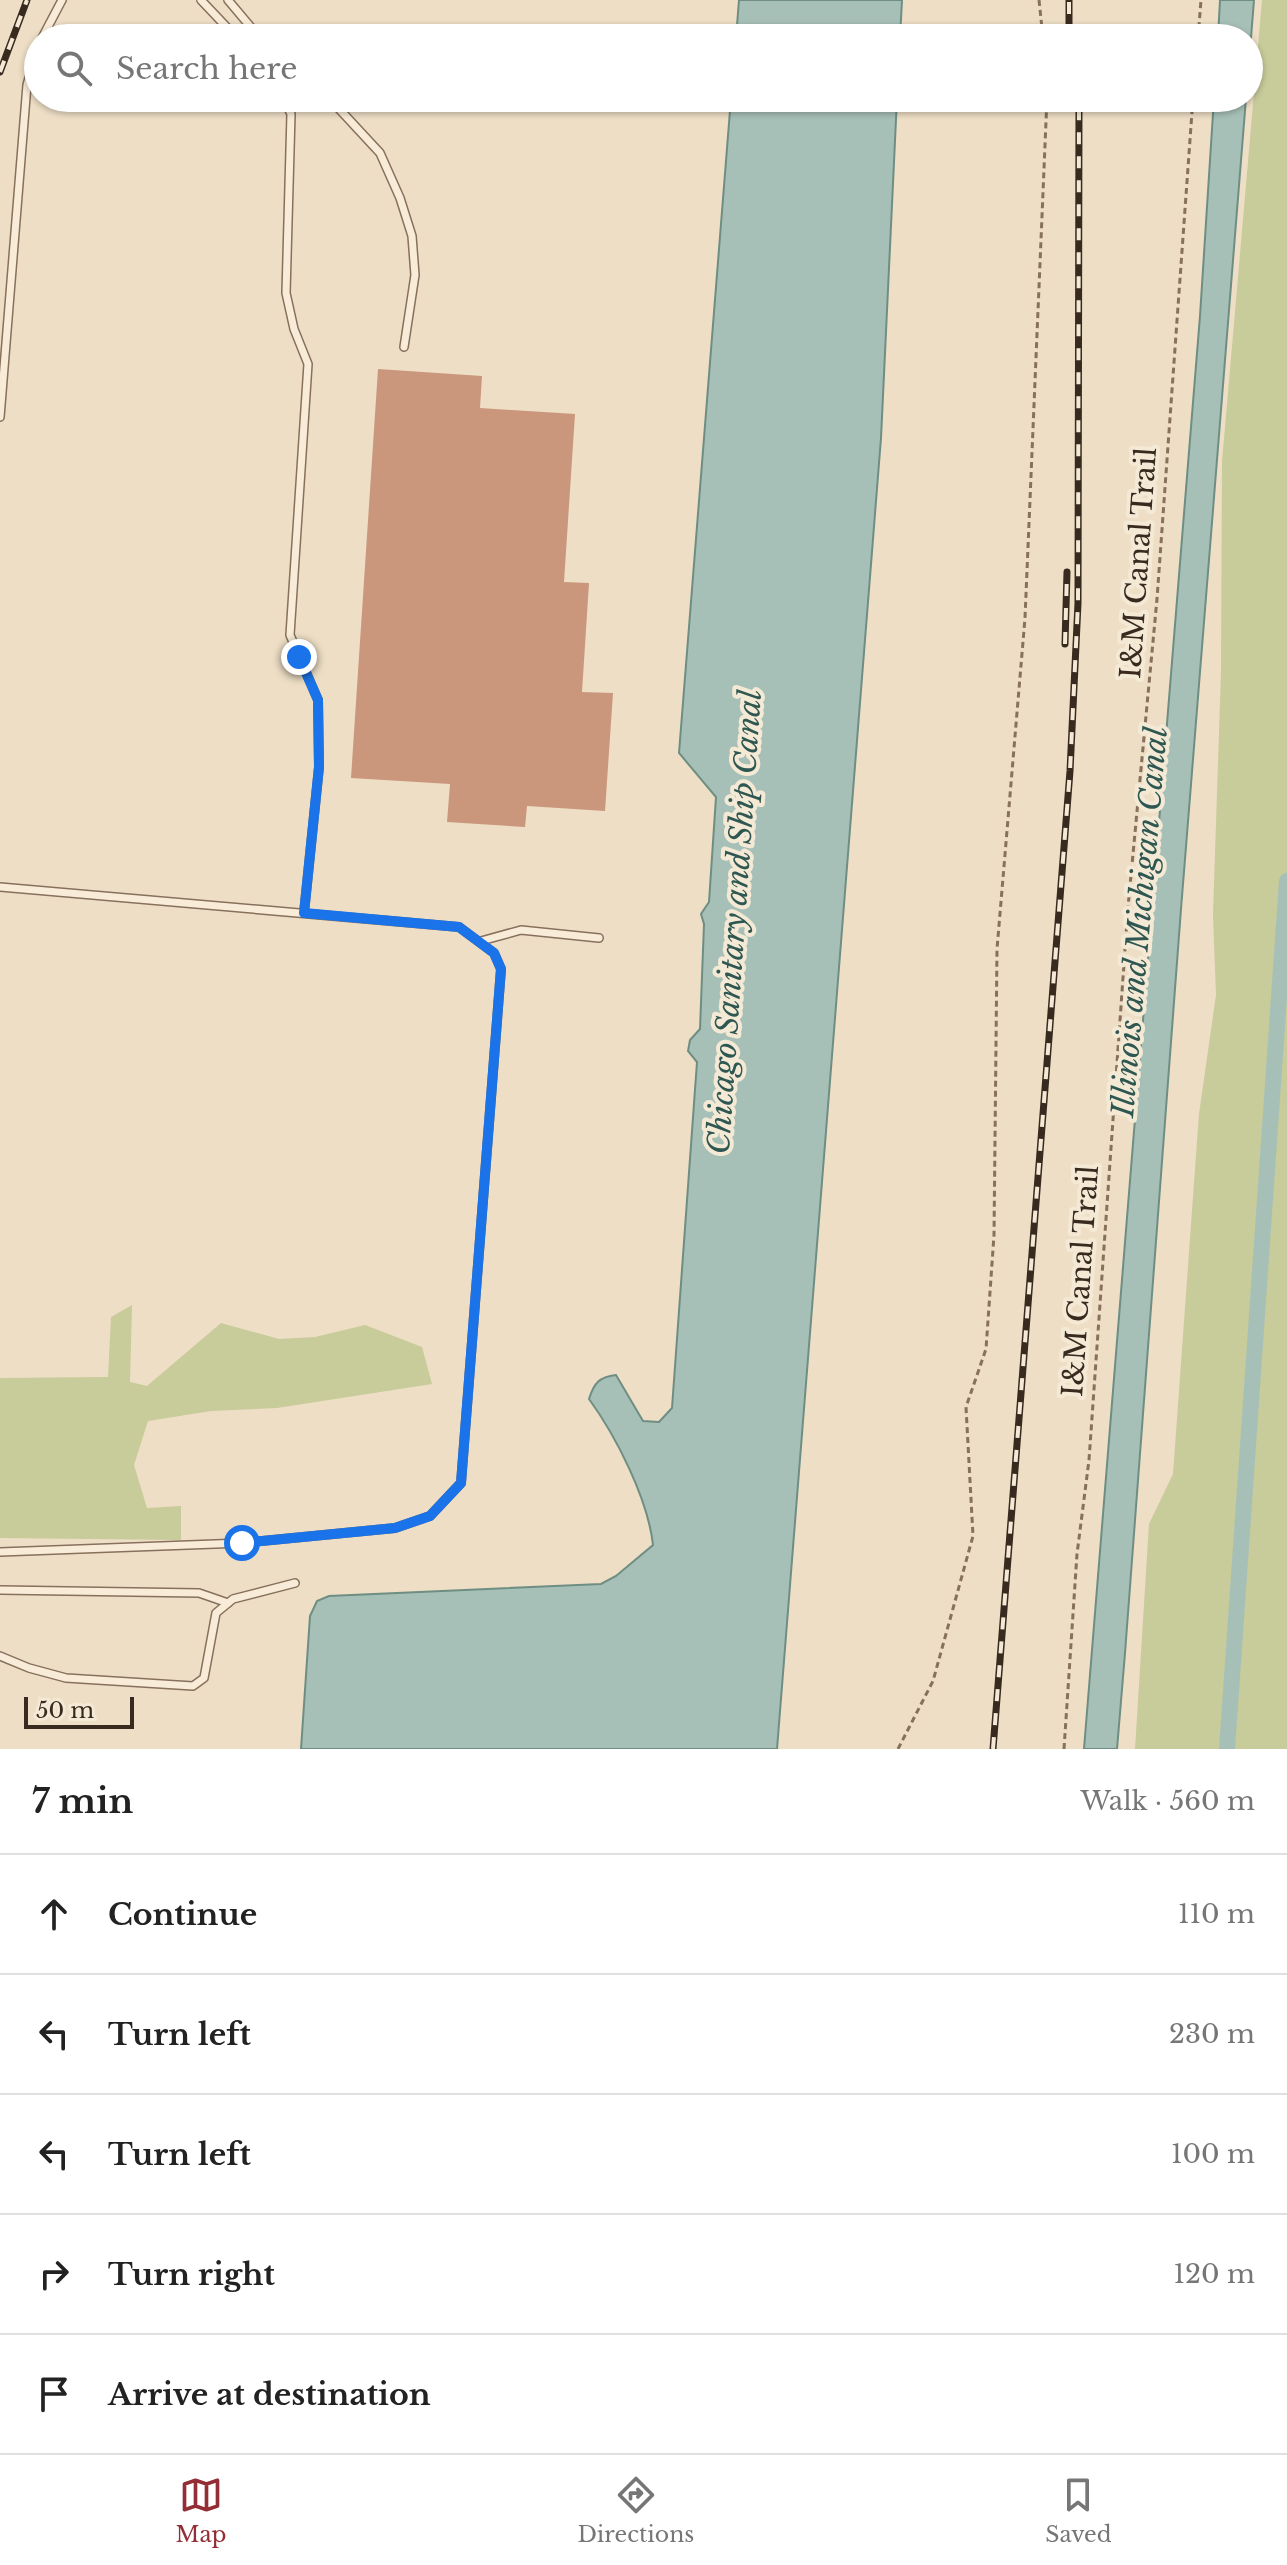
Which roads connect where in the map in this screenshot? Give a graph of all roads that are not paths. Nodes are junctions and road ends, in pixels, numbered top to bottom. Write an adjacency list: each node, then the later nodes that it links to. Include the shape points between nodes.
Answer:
1 (62, 0): 4 (lane)
2 (201, 0): 5 (lane)
3 (228, 0): 6 (lane)
4 (49, 24)
5 (224, 24)
6 (248, 24)
7 (25, 112): 11 (lane)
8 (290, 112): 13 (lane, via 286,293 308,364 290,635 318,700 319,767)
9 (342, 112): 10 (lane, via 380,153 412,236 415,275)
10 (404, 347)
11 (0, 417)
12 (0, 887): 13 (lane)
13 (304, 913): 15 (lane, via 459,927)
14 (599, 938): 15 (lane, via 521,930)
15 (481, 941): 16 (lane, via 501,969 461,1483 430,1516 395,1528 242,1543)
16 (0, 1552)
17 (295, 1583): 19 (lane)
18 (0, 1590): 19 (lane, via 199,1593)
19 (228, 1603): 20 (lane, via 216,1613 204,1678 193,1686 66,1678)
20 (0, 1656)

